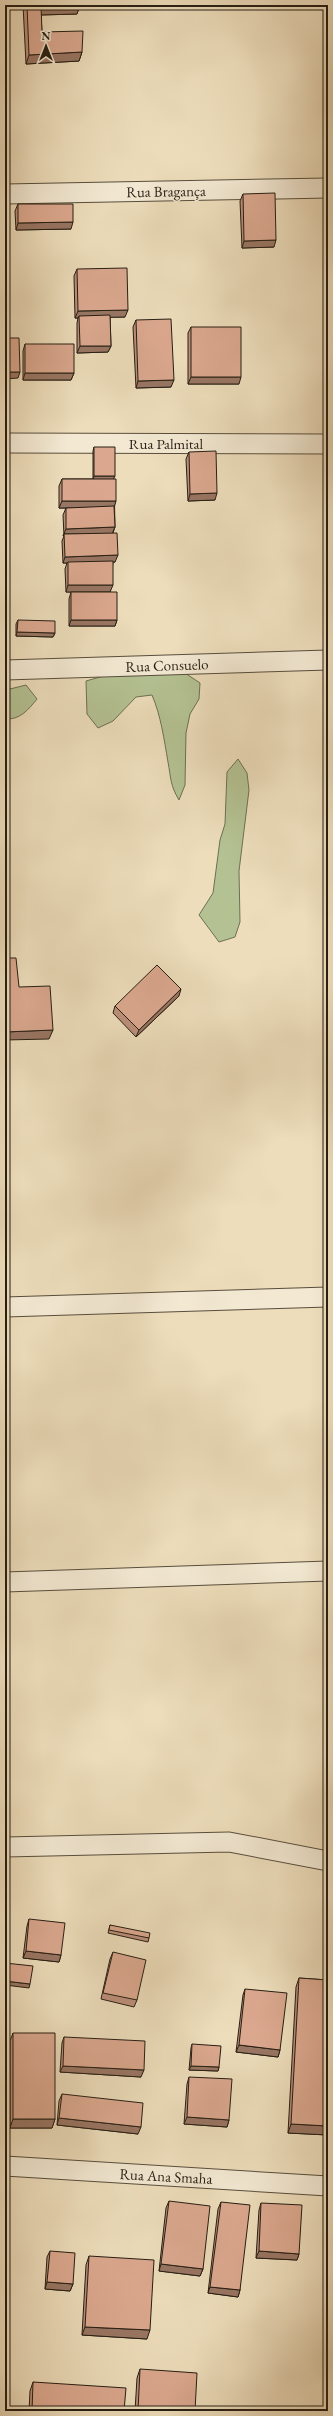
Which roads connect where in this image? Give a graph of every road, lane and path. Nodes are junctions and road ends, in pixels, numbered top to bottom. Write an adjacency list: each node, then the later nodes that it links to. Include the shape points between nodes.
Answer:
1 (328, 188): 2 (street, Rua Bragança)
2 (5, 194)
3 (5, 443): 4 (street, Rua Palmital)
4 (328, 444)
5 (328, 660): 6 (street, Rua Consuelo)
6 (5, 670)
7 (328, 1297): 8 (street)
8 (5, 1307)
9 (328, 1571): 10 (street)
10 (5, 1582)
11 (5, 1847): 12 (street, via 229,1842)
12 (328, 1861)
13 (5, 2166): 14 (street, Rua Ana Smaha)
14 (328, 2186)

